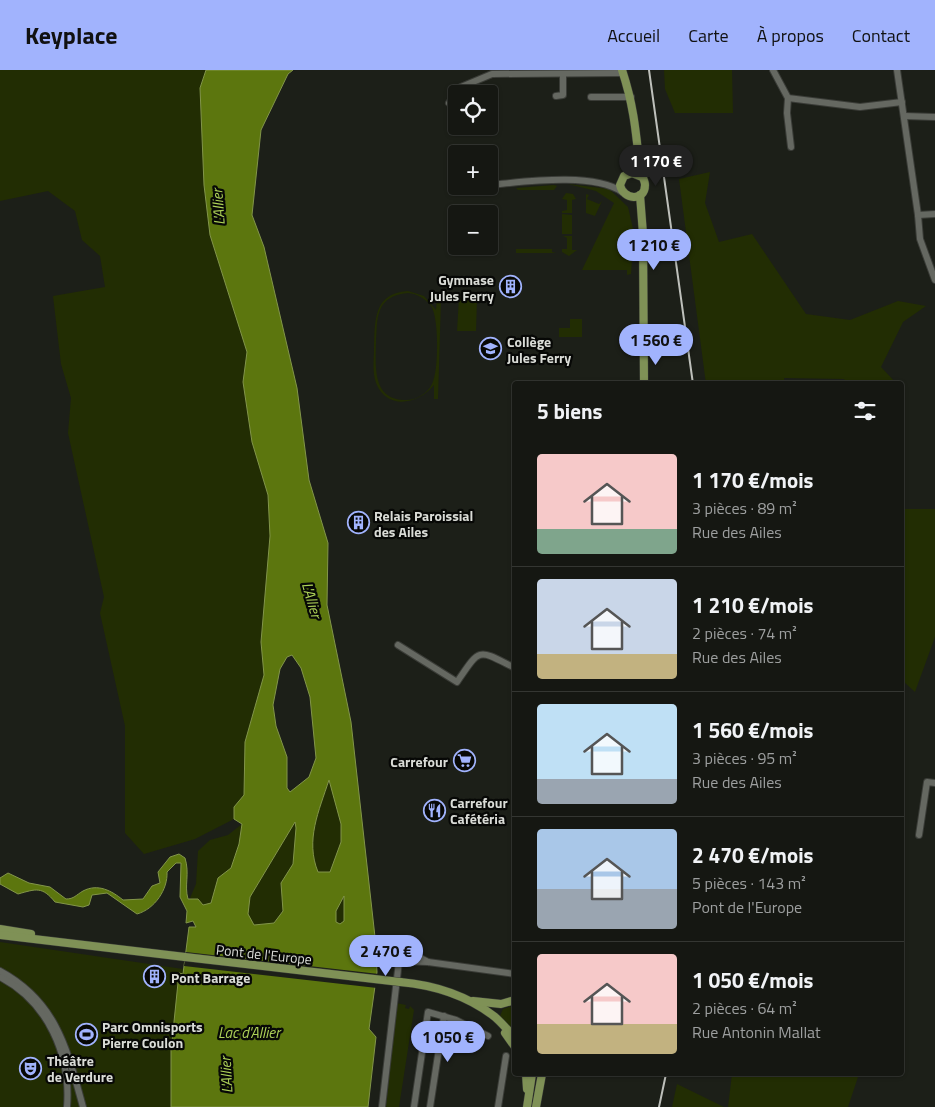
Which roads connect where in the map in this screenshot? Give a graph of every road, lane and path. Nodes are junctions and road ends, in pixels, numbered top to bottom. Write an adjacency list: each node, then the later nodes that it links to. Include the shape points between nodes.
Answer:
1 (773, 70): 9 (street)
2 (897, 70): 10 (street)
3 (623, 72): 4 (street); 8 (main road)
4 (563, 74): 5 (street, via 492,74); 6 (street, via 563,95)
5 (466, 85)
6 (556, 96)
7 (591, 96): 8 (street)
8 (631, 97): 13 (main road)
9 (788, 98): 10 (street, via 860,107); 14 (street)
10 (902, 102): 11 (street)
11 (904, 116): 12 (street); 23 (street)
12 (935, 116)
13 (638, 142): 15 (main road); 16 (main road)
14 (791, 147)
15 (632, 173): 16 (main road); 17 (main road)
16 (642, 177): 21 (main road, via 644,188)
17 (622, 179): 18 (street); 20 (main road)
18 (597, 183): 19 (street, via 546,181); 20 (street)
19 (498, 184)
20 (622, 192): 21 (main road, via 627,196)
21 (637, 196): 25 (main road)
22 (935, 214): 23 (street)
23 (918, 215): 24 (street, via 920,240)
24 (935, 280)
25 (642, 381)
26 (398, 645): 27 (street, via 457,682 475,656 482,653)
27 (512, 667)
28 (935, 783): 29 (street, via 927,782)
29 (919, 835)
30 (0, 929): 32 (main road)
31 (0, 935): 32 (main road)
32 (105, 947): 40 (main road, Pont de l'Europe, bridge, via 435,987)
33 (409, 952): 34 (street); 35 (street, via 403,945 396,946 392,953); 36 (street)
34 (406, 960): 35 (street); 36 (street)
35 (399, 961): 52 (street)
36 (428, 962): 38 (street)
37 (0, 971): 51 (street, via 26,988 47,1009 63,1037)
38 (512, 974)
39 (0, 977): 50 (street, via 30,999 57,1040 66,1066)
40 (468, 1000): 41 (main road, via 501,1004); 43 (main road, via 496,1017); 45 (main road, via 496,1022)
41 (512, 1001)
42 (444, 1016): 44 (street); 53 (street, via 428,1012); 54 (street)
43 (512, 1033)
44 (488, 1036)
45 (512, 1043)
46 (506, 1056): 55 (street)
47 (526, 1076): 56 (main road)
48 (532, 1076): 56 (main road)
49 (542, 1076): 57 (main road)
50 (66, 1107)
51 (83, 1107)
52 (382, 1107)
53 (414, 1107)
54 (430, 1107)
55 (498, 1107)
56 (527, 1107)
57 (536, 1107)

